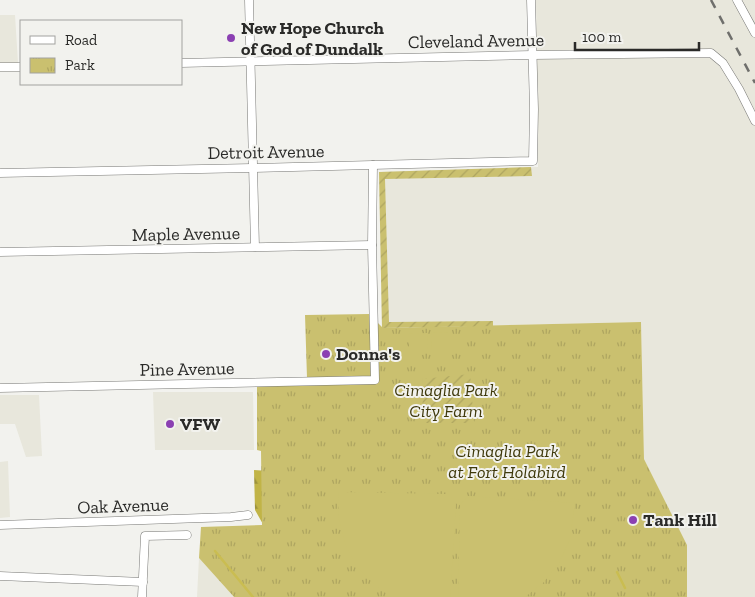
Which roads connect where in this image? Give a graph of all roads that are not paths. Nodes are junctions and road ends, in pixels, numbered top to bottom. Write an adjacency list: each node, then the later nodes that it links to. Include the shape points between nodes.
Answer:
1 (249, 0): 6 (street)
2 (531, 0): 5 (street)
3 (737, 0): 4 (street)
4 (755, 33)
5 (532, 55): 6 (street, Cleveland Avenue); 10 (street, Cleveland Avenue, via 711,53 723,63); 11 (street, Detroit Avenue, via 533,161)
6 (250, 61): 7 (street, Cleveland Avenue); 12 (street)
7 (182, 63)
8 (20, 66): 9 (street)
9 (0, 67)
10 (755, 121)
11 (373, 164): 12 (street, Detroit Avenue); 14 (street)
12 (252, 168): 13 (street, Detroit Avenue); 15 (street)
13 (0, 173)
14 (372, 245): 15 (street, Maple Avenue); 17 (street, Pine Avenue, via 376,380)
15 (255, 248): 16 (street, Maple Avenue)
16 (0, 252)
17 (0, 388)
18 (248, 515): 19 (street, Oak Avenue)
19 (0, 525)
20 (187, 535): 22 (street, via 145,536)
21 (0, 576): 22 (street)
22 (142, 582): 23 (street)
23 (142, 597)

